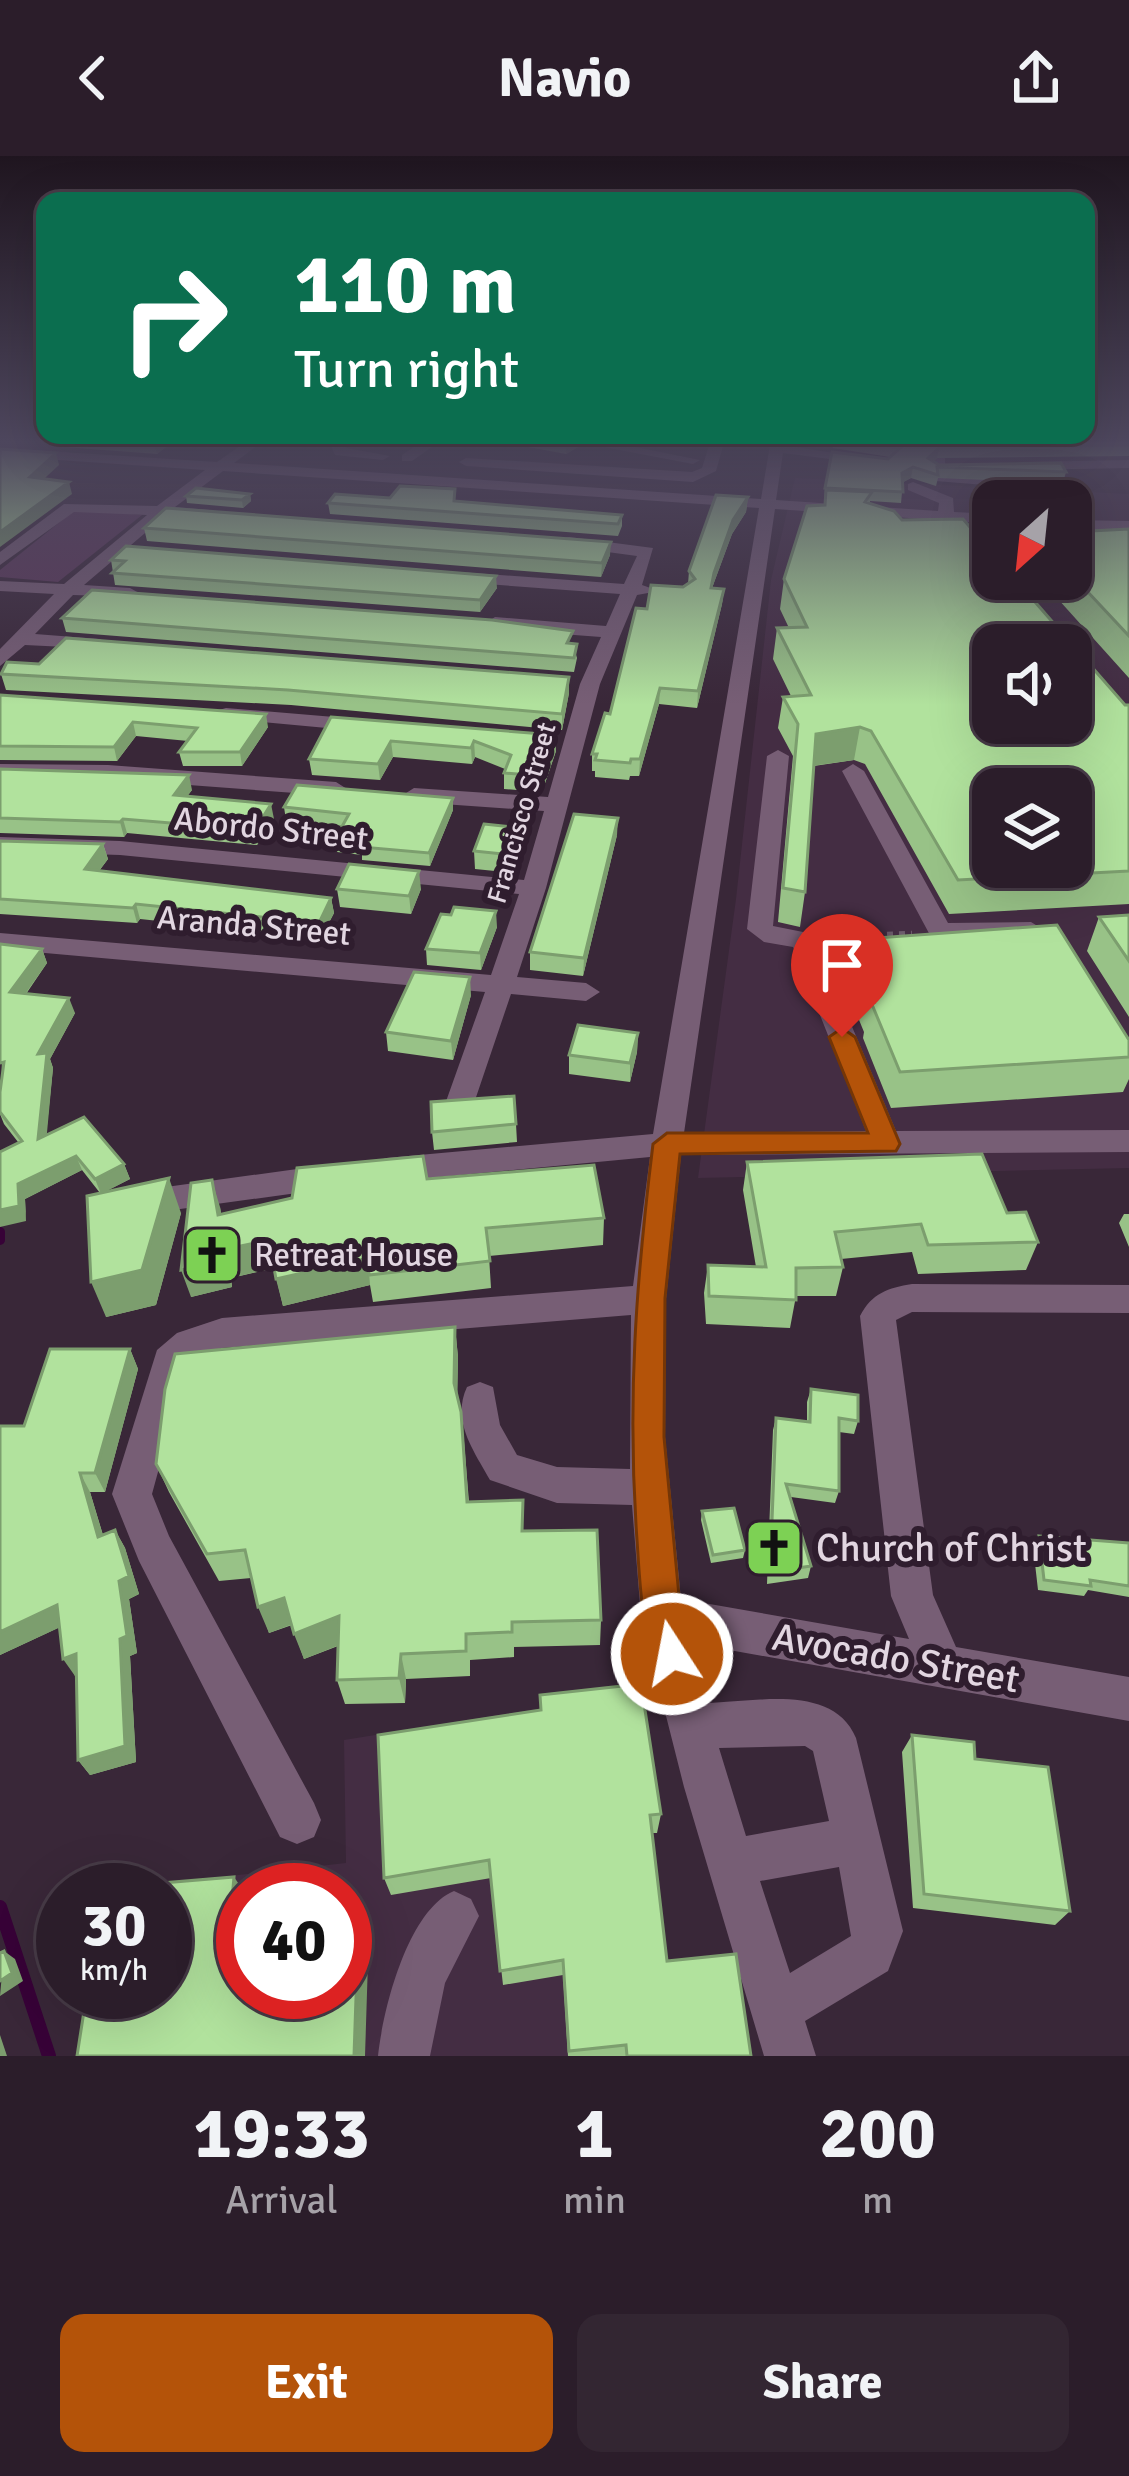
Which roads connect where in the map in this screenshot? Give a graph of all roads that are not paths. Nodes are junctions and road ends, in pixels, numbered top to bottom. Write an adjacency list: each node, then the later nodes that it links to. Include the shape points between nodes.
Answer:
1 (43, 528): 11 (street)
2 (143, 528): 9 (street)
3 (760, 528): 37 (street)
4 (846, 528): 5 (street, via 910,535)
5 (945, 528)
6 (542, 540): 15 (street, Francisco Street, via 647,552)
7 (1092, 544): 8 (street)
8 (1129, 545)
9 (118, 548): 10 (street); 14 (street)
10 (139, 550)
11 (0, 560)
12 (449, 576): 15 (street)
13 (0, 586): 14 (street)
14 (69, 589): 17 (street); 20 (street)
15 (632, 590): 16 (street); 19 (street, Francisco Street)
16 (665, 592)
17 (140, 594)
18 (472, 621): 19 (street)
19 (615, 632): 28 (street, Francisco Street, via 578,683 562,741)
20 (24, 639): 21 (street); 22 (street)
21 (120, 647)
22 (0, 660)
23 (194, 711): 24 (street)
24 (394, 728)
25 (778, 757): 32 (street, via 760,929 804,940)
26 (0, 771): 28 (street)
27 (853, 771): 32 (street, via 940,931 1031,929 1055,946)
28 (558, 806): 30 (street, Francisco Street)
29 (0, 844): 30 (street, Abordo Street)
30 (534, 888): 33 (street, Francisco Street)
31 (0, 941): 33 (street, Aranda Street)
32 (813, 965): 38 (street)
33 (503, 984): 34 (street, Aranda Street); 35 (street, Francisco Street)
34 (586, 992)
35 (459, 1107)
36 (1129, 1141): 38 (street)
37 (667, 1144): 38 (street); 39 (street, via 286,1180); 40 (street)
38 (886, 1144)
39 (119, 1206)
40 (649, 1298): 43 (street); 48 (street, via 221,1333 170,1361 132,1494)
41 (1129, 1299): 45 (street, via 913,1298 893,1300 878,1316 912,1596)
42 (480, 1398): 43 (street, via 481,1428 504,1468 557,1485)
43 (651, 1489): 44 (street)
44 (662, 1617): 45 (street, Avocado Street); 47 (street)
45 (941, 1666): 46 (street, Avocado Street)
46 (1129, 1699)
47 (691, 1726): 49 (street, via 812,1723 833,1738); 50 (street)
48 (297, 1820)
49 (857, 1840): 50 (street); 52 (street, via 878,1931 870,1953)
50 (730, 1864): 52 (street)
51 (454, 1916): 53 (street, via 427,1958)
52 (776, 2010): 54 (street)
53 (404, 2056)
54 (790, 2056)

